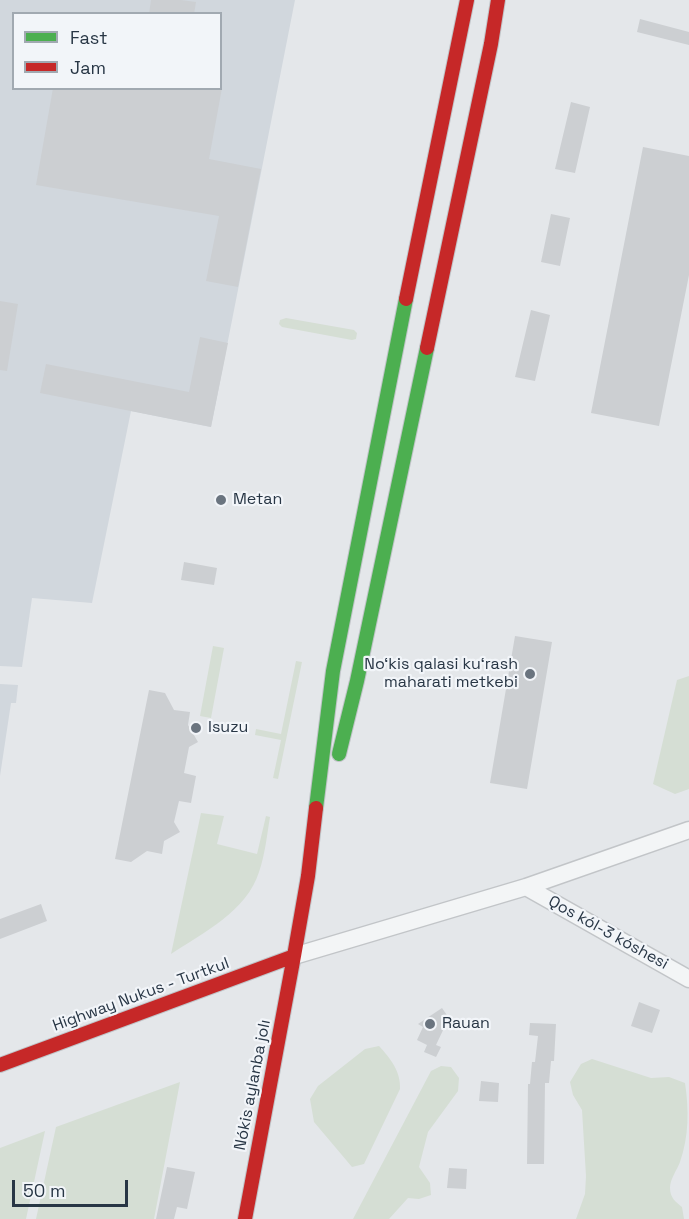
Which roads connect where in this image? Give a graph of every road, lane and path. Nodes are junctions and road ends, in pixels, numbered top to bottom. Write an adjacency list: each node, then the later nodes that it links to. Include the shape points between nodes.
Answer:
1 (467, 0): 6 (main road)
2 (498, 0): 5 (main road)
3 (508, 0): 5 (main road)
4 (451, 6): 6 (main road)
5 (491, 44): 8 (main road, via 357,681)
6 (449, 94): 8 (main road, via 333,671)
7 (689, 830): 9 (street)
8 (308, 876): 10 (main road, Nókis aylanba jolı)
9 (526, 887): 10 (street); 11 (street, Qos kól-3 kóshesi)
10 (294, 956): 12 (main road, Highway Nukus - Turtkul); 13 (main road, Nókis aylanba jolı)
11 (689, 979)
12 (0, 1065)
13 (245, 1219)

